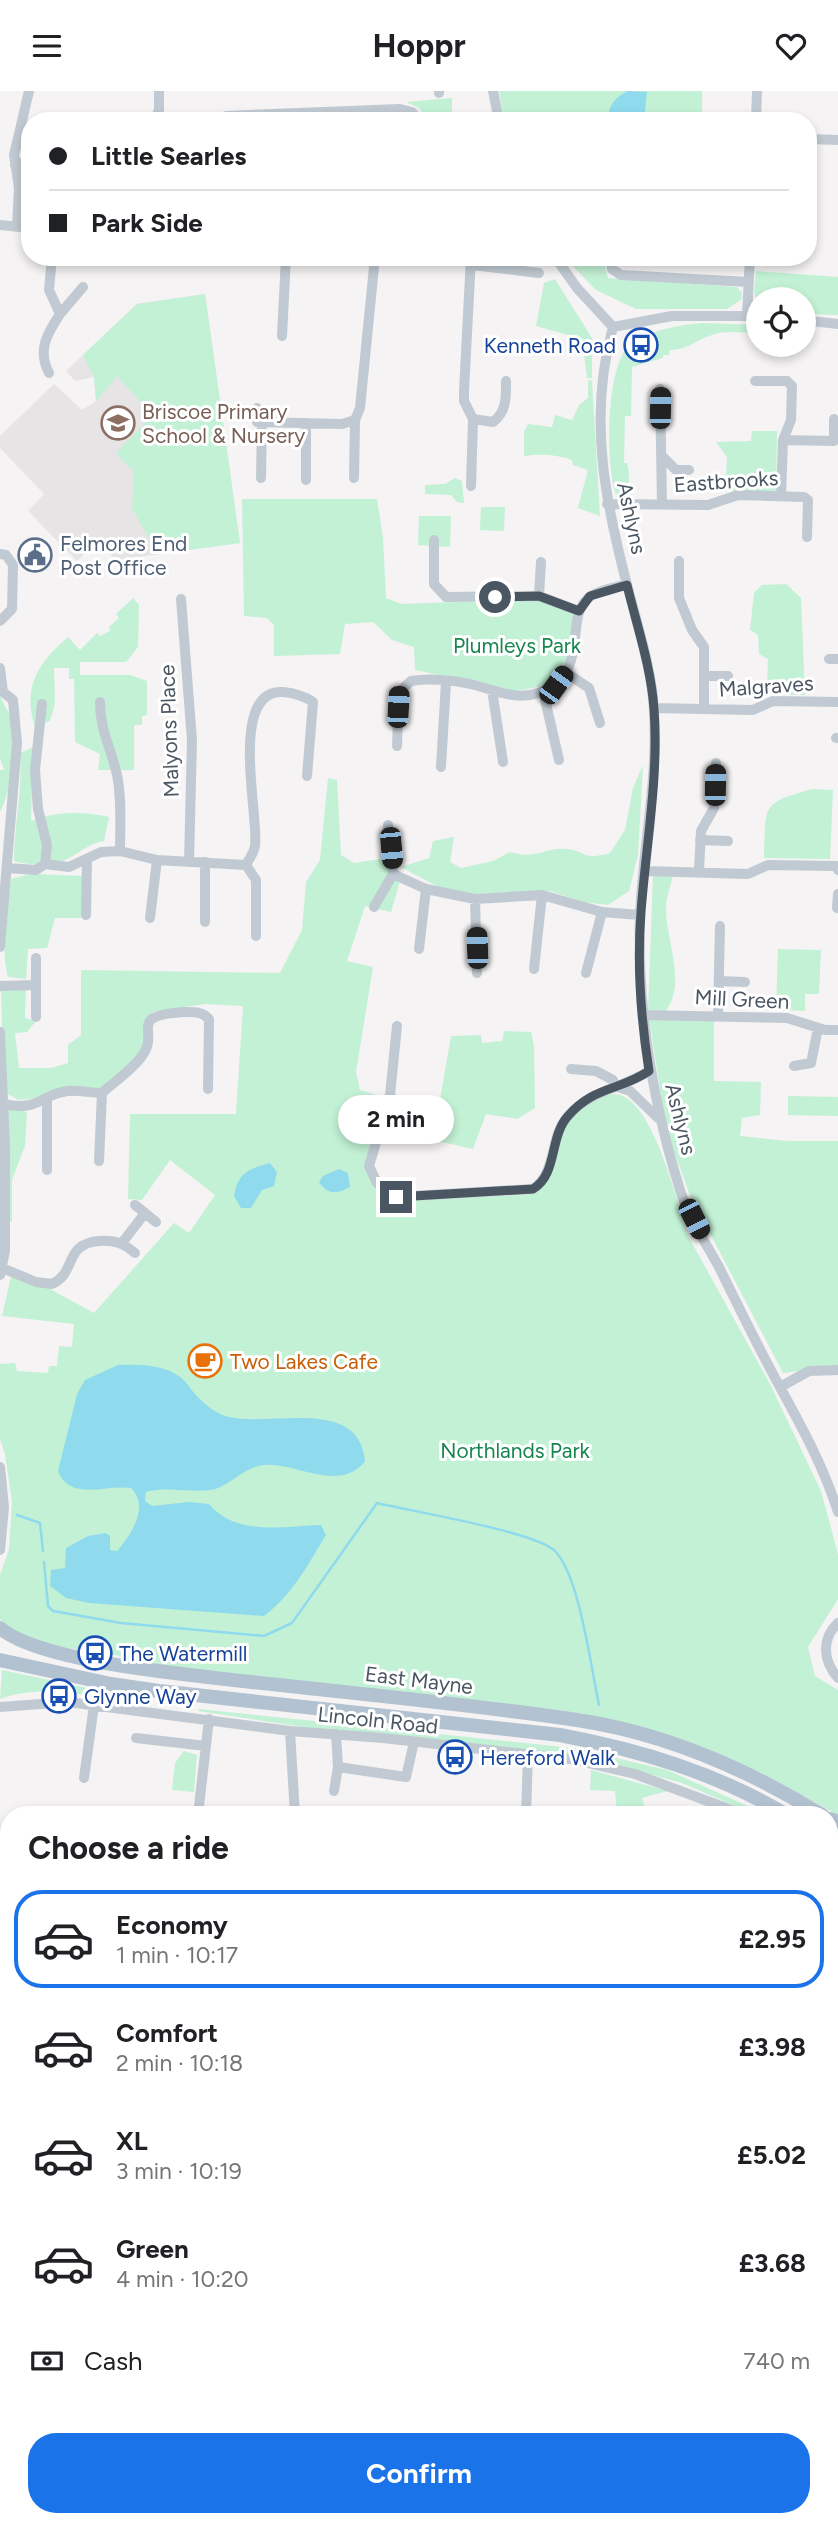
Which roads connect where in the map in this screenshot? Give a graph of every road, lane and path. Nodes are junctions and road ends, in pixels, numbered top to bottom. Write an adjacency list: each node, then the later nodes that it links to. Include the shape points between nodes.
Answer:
1 (29, 91): 5 (street)
2 (159, 91): 6 (street)
3 (494, 91): 9 (street)
4 (757, 91): 10 (street)
5 (24, 112)
6 (158, 112)
7 (373, 112): 8 (street)
8 (412, 112)
9 (498, 112)
10 (756, 112)
11 (21, 124): 15 (street)
12 (817, 139): 13 (street)
13 (838, 140)
14 (21, 164): 15 (street)
15 (15, 165): 17 (street)
16 (0, 225): 17 (street)
17 (17, 226): 18 (street)
18 (21, 227)
19 (51, 266): 31 (street, via 49,290)
20 (286, 266): 36 (street)
21 (374, 266): 44 (street)
22 (471, 266): 42 (street, via 464,401)
23 (499, 266): 27 (street)
24 (561, 266): 35 (street)
25 (614, 266): 28 (street, via 621,275)
26 (750, 266): 28 (street)
27 (539, 273)
28 (749, 282): 29 (street)
29 (750, 287)
30 (83, 288): 31 (street)
31 (60, 314): 37 (street, via 45,338 42,359)
32 (746, 316): 35 (street, via 672,316)
33 (816, 321): 34 (street)
34 (838, 324)
35 (613, 327): 55 (street, Ashlyns, via 601,398)
36 (282, 337)
37 (49, 373)
38 (506, 381): 42 (street, via 501,416 493,422)
39 (755, 381): 47 (street, via 787,381 792,386 792,420)
40 (660, 389): 48 (street, via 659,446)
41 (257, 408): 45 (street)
42 (473, 419): 53 (street)
43 (834, 419): 47 (street, via 834,441)
44 (355, 420): 46 (street); 51 (street)
45 (259, 422): 46 (street); 50 (street)
46 (306, 423): 52 (street)
47 (783, 440): 54 (street)
48 (663, 457): 49 (street, via 676,470); 56 (street)
49 (689, 470)
50 (261, 478)
51 (354, 478)
52 (306, 480)
53 (471, 486)
54 (781, 496): 56 (street, Eastbrooks, via 734,496 708,505); 57 (street, Eastbrooks, via 808,500)
55 (607, 504): 56 (street, Eastbrooks); 62 (street, Ashlyns)
56 (662, 504)
57 (807, 537)
58 (433, 540): 63 (street, via 435,584 446,597)
59 (0, 554): 66 (street, via 13,565 12,609)
60 (679, 561): 70 (street, via 679,599 704,647)
61 (541, 562): 63 (street)
62 (627, 585): 65 (street, via 590,596); 77 (street, Ashlyns)
63 (539, 596): 65 (street)
64 (181, 599): 93 (street, Malyons Place, via 192,740)
65 (579, 611): 68 (street, via 575,652)
66 (0, 621)
67 (0, 668): 86 (street, via 2,689 13,700 16,722)
68 (565, 672): 73 (street, via 556,685); 79 (street, via 589,688)
69 (728, 676): 70 (street)
70 (704, 677): 78 (street)
71 (446, 682): 72 (street); 80 (street, via 414,680 399,692); 84 (street)
72 (492, 690): 73 (street, via 523,696); 82 (street)
73 (543, 691): 81 (street)
74 (100, 702): 90 (street, via 101,731 117,775)
75 (838, 702): 78 (street, Malgraves, via 773,701 753,710)
76 (42, 704): 95 (street, via 35,770 47,845)
77 (654, 708): 78 (street, Malgraves); 99 (street, Ashlyns)
78 (704, 709)
79 (600, 723)
80 (397, 746)
81 (559, 760)
82 (503, 762)
83 (716, 763): 88 (street, via 714,808)
84 (441, 767)
85 (307, 776): 96 (street, via 313,702 292,693 271,693 260,701 254,718 250,767 255,842)
86 (5, 818): 97 (street)
87 (388, 825): 101 (street)
88 (700, 840): 89 (street); 100 (street)
89 (728, 841)
90 (120, 851): 91 (street, via 101,852); 92 (street)
91 (88, 859): 95 (street, via 69,867); 109 (street)
92 (157, 860): 93 (street); 111 (street)
93 (189, 862): 94 (street)
94 (205, 862): 96 (street); 112 (street)
95 (45, 864): 97 (street, via 36,870)
96 (246, 865): 115 (street, via 256,880)
97 (8, 868): 114 (street)
98 (838, 870): 100 (street, via 825,864 768,865 748,874)
99 (645, 871): 100 (street); 110 (street, Ashlyns)
100 (699, 871)
101 (393, 874): 102 (street); 106 (street)
102 (426, 888): 105 (street); 117 (street)
103 (838, 894): 107 (street)
104 (542, 895): 105 (street); 108 (street); 119 (street)
105 (475, 899): 120 (street)
106 (374, 907)
107 (837, 908)
108 (601, 912): 110 (street); 121 (street)
109 (86, 915)
110 (640, 915): 126 (street, Ashlyns)
111 (150, 918)
112 (205, 922)
113 (720, 926): 122 (street)
114 (1, 927): 116 (street)
115 (256, 936)
116 (0, 947)
117 (419, 949)
118 (36, 958): 124 (street)
119 (534, 969)
120 (477, 973)
121 (586, 973)
122 (719, 981): 123 (street); 127 (street)
123 (746, 982)
124 (36, 985): 125 (street); 128 (street)
125 (0, 986)
126 (643, 1015): 127 (street, Mill Green); 136 (street, Ashlyns)
127 (718, 1015): 130 (street, Mill Green, via 787,1018)
128 (36, 1017)
129 (397, 1026): 137 (street, via 390,1095 369,1165 377,1183 396,1197 533,1189 546,1177 566,1118 590,1096)
130 (818, 1028): 131 (street, Mill Green); 134 (street, via 811,1063)
131 (838, 1030)
132 (0, 1032): 133 (street)
133 (0, 1056): 141 (street)
134 (794, 1066)
135 (571, 1069): 137 (street, via 596,1071)
136 (649, 1071): 137 (street); 142 (street, Ashlyns)
137 (615, 1086): 142 (street, via 630,1091)
138 (208, 1089): 139 (street, via 211,1024 196,1012 154,1016 144,1054)
139 (102, 1094): 140 (street, via 66,1091); 143 (street)
140 (47, 1100): 141 (street, via 22,1108); 144 (street)
141 (3, 1104): 150 (street, via 5,1239)
142 (658, 1118): 152 (street, Ashlyns, via 681,1195)
143 (99, 1161)
144 (47, 1170)
145 (135, 1205): 146 (street)
146 (145, 1213): 147 (street); 148 (street)
147 (156, 1222)
148 (122, 1243): 149 (street); 150 (street, via 80,1246 62,1277 52,1284)
149 (135, 1253)
150 (1, 1272)
151 (838, 1370): 152 (street, via 809,1371)
152 (780, 1387): 154 (street, Ashlyns, via 828,1482)
153 (0, 1467): 155 (street, via 4,1507)
154 (838, 1512)
155 (0, 1550)
156 (838, 1623): 159 (street, via 825,1647 827,1663)
157 (0, 1628): 177 (main road, East Mayne, via 26,1644 164,1672 608,1726 718,1761)
158 (0, 1660): 176 (main road, East Mayne, via 123,1686 605,1743 709,1776)
159 (838, 1678)
160 (94, 1705): 161 (street, Lincoln Road, via 42,1702); 162 (street, Lincoln Road); 170 (street)
161 (0, 1707)
162 (209, 1719): 163 (street, Lincoln Road); 167 (street)
163 (290, 1731): 164 (street, Lincoln Road); 173 (street)
164 (336, 1734): 166 (street, Lincoln Road); 169 (street)
165 (136, 1738): 167 (street)
166 (414, 1742): 168 (street, Lincoln Road); 169 (street, via 406,1777)
167 (205, 1746): 172 (street)
168 (528, 1755): 174 (street); 175 (street, Lincoln Road, via 635,1774)
169 (338, 1767): 171 (street)
170 (84, 1778)
171 (334, 1791)
172 (200, 1806)
173 (295, 1806)
174 (526, 1806)
175 (721, 1806)
176 (769, 1806)
177 (805, 1806)

